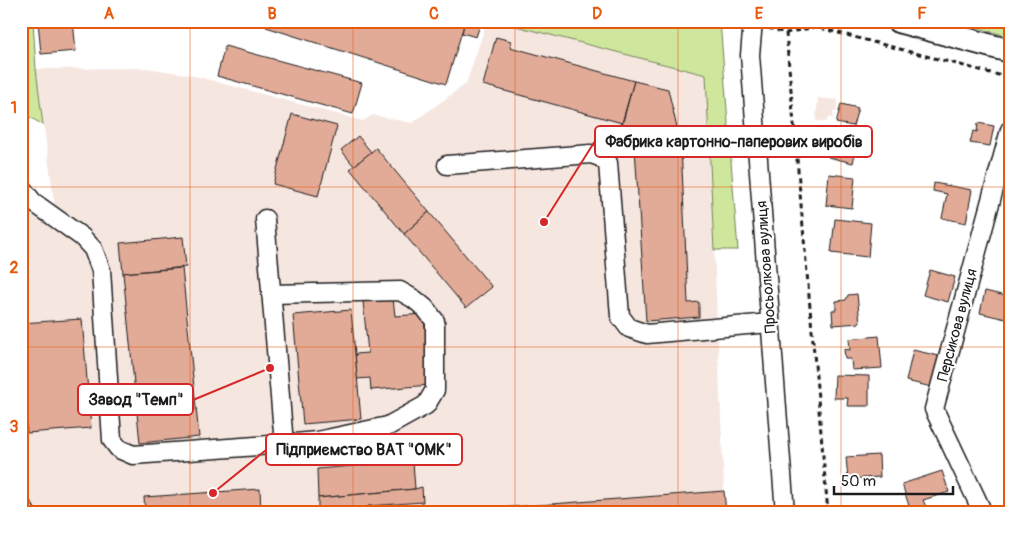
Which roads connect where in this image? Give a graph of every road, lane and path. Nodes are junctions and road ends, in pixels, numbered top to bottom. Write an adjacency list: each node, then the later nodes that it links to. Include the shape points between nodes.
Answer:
1 (898, 21): 4 (main road)
2 (761, 25): 3 (path); 11 (street, Просьолкова вулиця, via 750,55)
3 (786, 33): 5 (path, via 816,27); 16 (path)
4 (1010, 51)
5 (1010, 78)
6 (1010, 130): 17 (street, Персикова вулиця, via 934,409)
7 (447, 165): 11 (street, via 592,154 600,157 608,163 620,316 629,328 646,334)
8 (21, 187): 12 (street, via 33,202 82,237 93,249 101,270 112,440 119,449 133,455)
9 (265, 219): 10 (street)
10 (271, 294): 12 (street); 12 (street, via 400,291 414,298 435,321 435,390 426,405 388,426 317,441)
11 (770, 323): 15 (street, Просьолкова вулиця)
12 (284, 444)
13 (21, 505): 14 (street)
14 (26, 513)
15 (785, 513)
16 (828, 513)
17 (983, 513)

